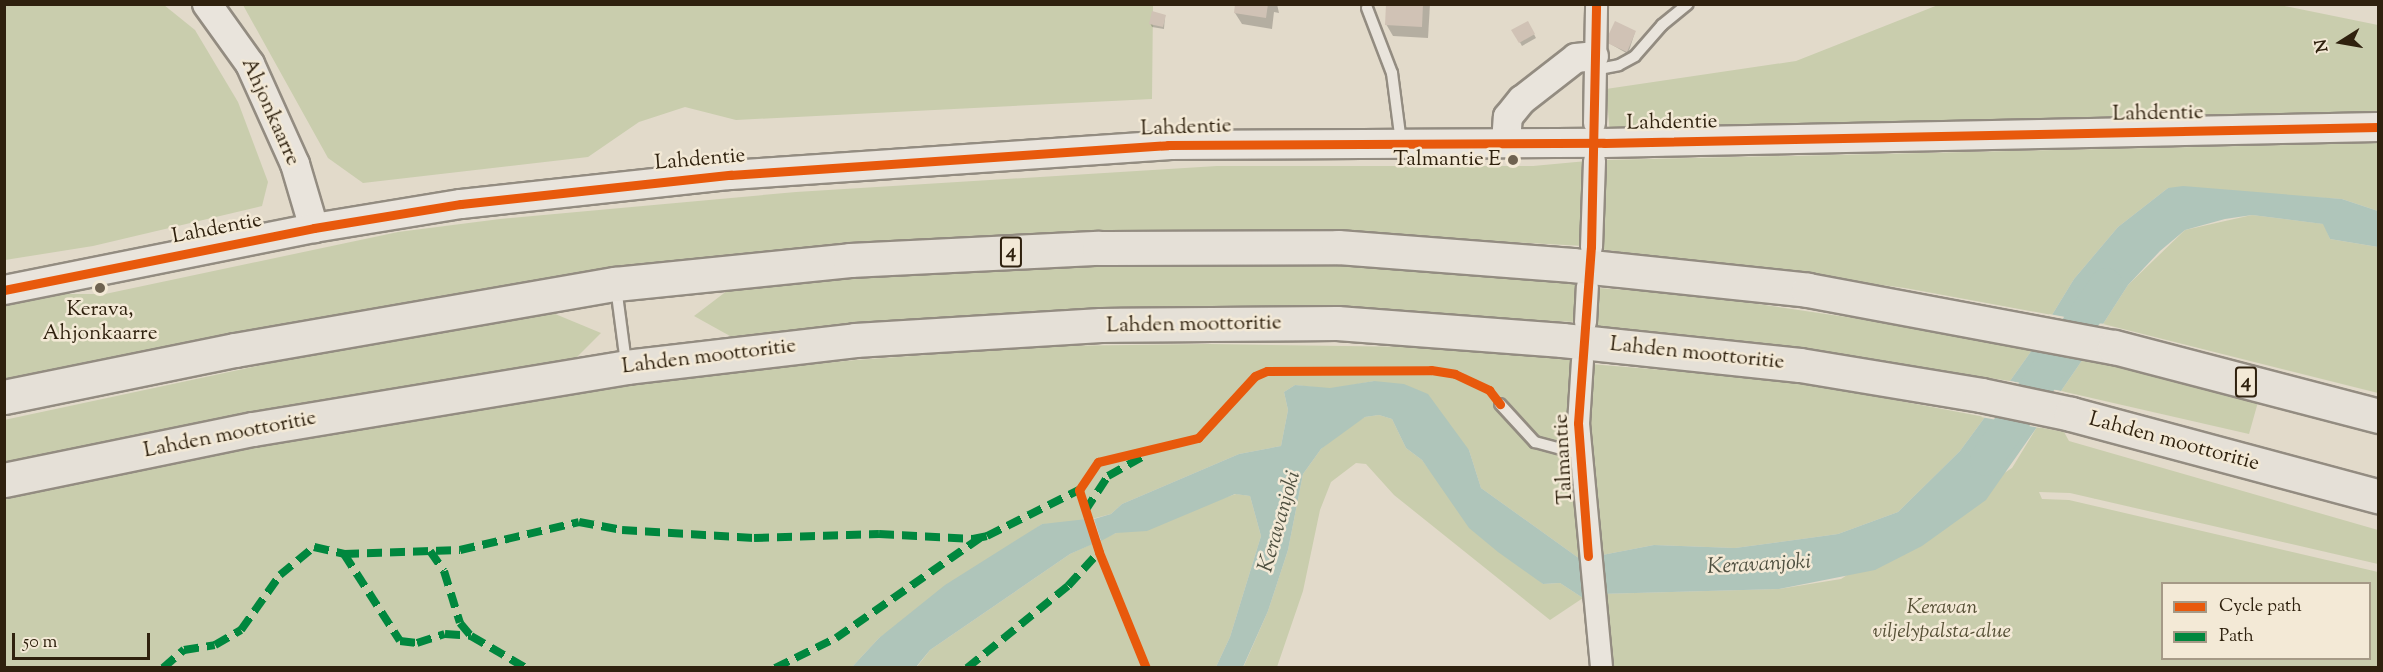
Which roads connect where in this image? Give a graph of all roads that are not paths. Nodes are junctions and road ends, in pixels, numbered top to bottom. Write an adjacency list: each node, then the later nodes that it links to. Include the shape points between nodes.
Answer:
1 (207, 4): 11 (main road, Ahjonkaarre, via 250,64 295,164)
2 (1596, 4): 5 (street)
3 (1688, 4): 5 (lane, via 1662,25 1635,56 1619,65)
4 (1367, 8): 8 (lane, via 1392,73)
5 (1594, 63): 6 (street); 9 (main road, via 1576,58 1522,100 1508,117)
6 (1594, 123)
7 (2379, 127): 9 (main road, Lahdentie)
8 (1401, 142): 9 (main road, Lahdentie); 11 (main road, Lahdentie, via 1168,145 730,175 461,204)
9 (1506, 143)
10 (1594, 160): 12 (street)
11 (314, 228): 15 (main road, Lahdentie)
12 (1591, 247)
13 (615, 284): 18 (lane); 19 (highway, 4, via 236,350); 21 (highway, 4, via 850,260 1099,248 1338,247 1572,265 1808,290 2114,347)
14 (1587, 286): 16 (street)
15 (4, 290)
16 (1585, 321)
17 (1582, 360): 22 (street, Talmantie)
18 (626, 367): 23 (highway, Lahden moottoritie, via 253,429); 24 (highway, Lahden moottoritie, via 855,340 1101,325 1337,323 1562,340 1788,364 1981,395 2071,414)
19 (4, 397)
20 (1500, 404): 22 (lane, via 1535,442)
21 (2379, 416)
22 (1580, 454): 25 (street, Talmantie)
23 (4, 480)
24 (2379, 496)
25 (1601, 668)

